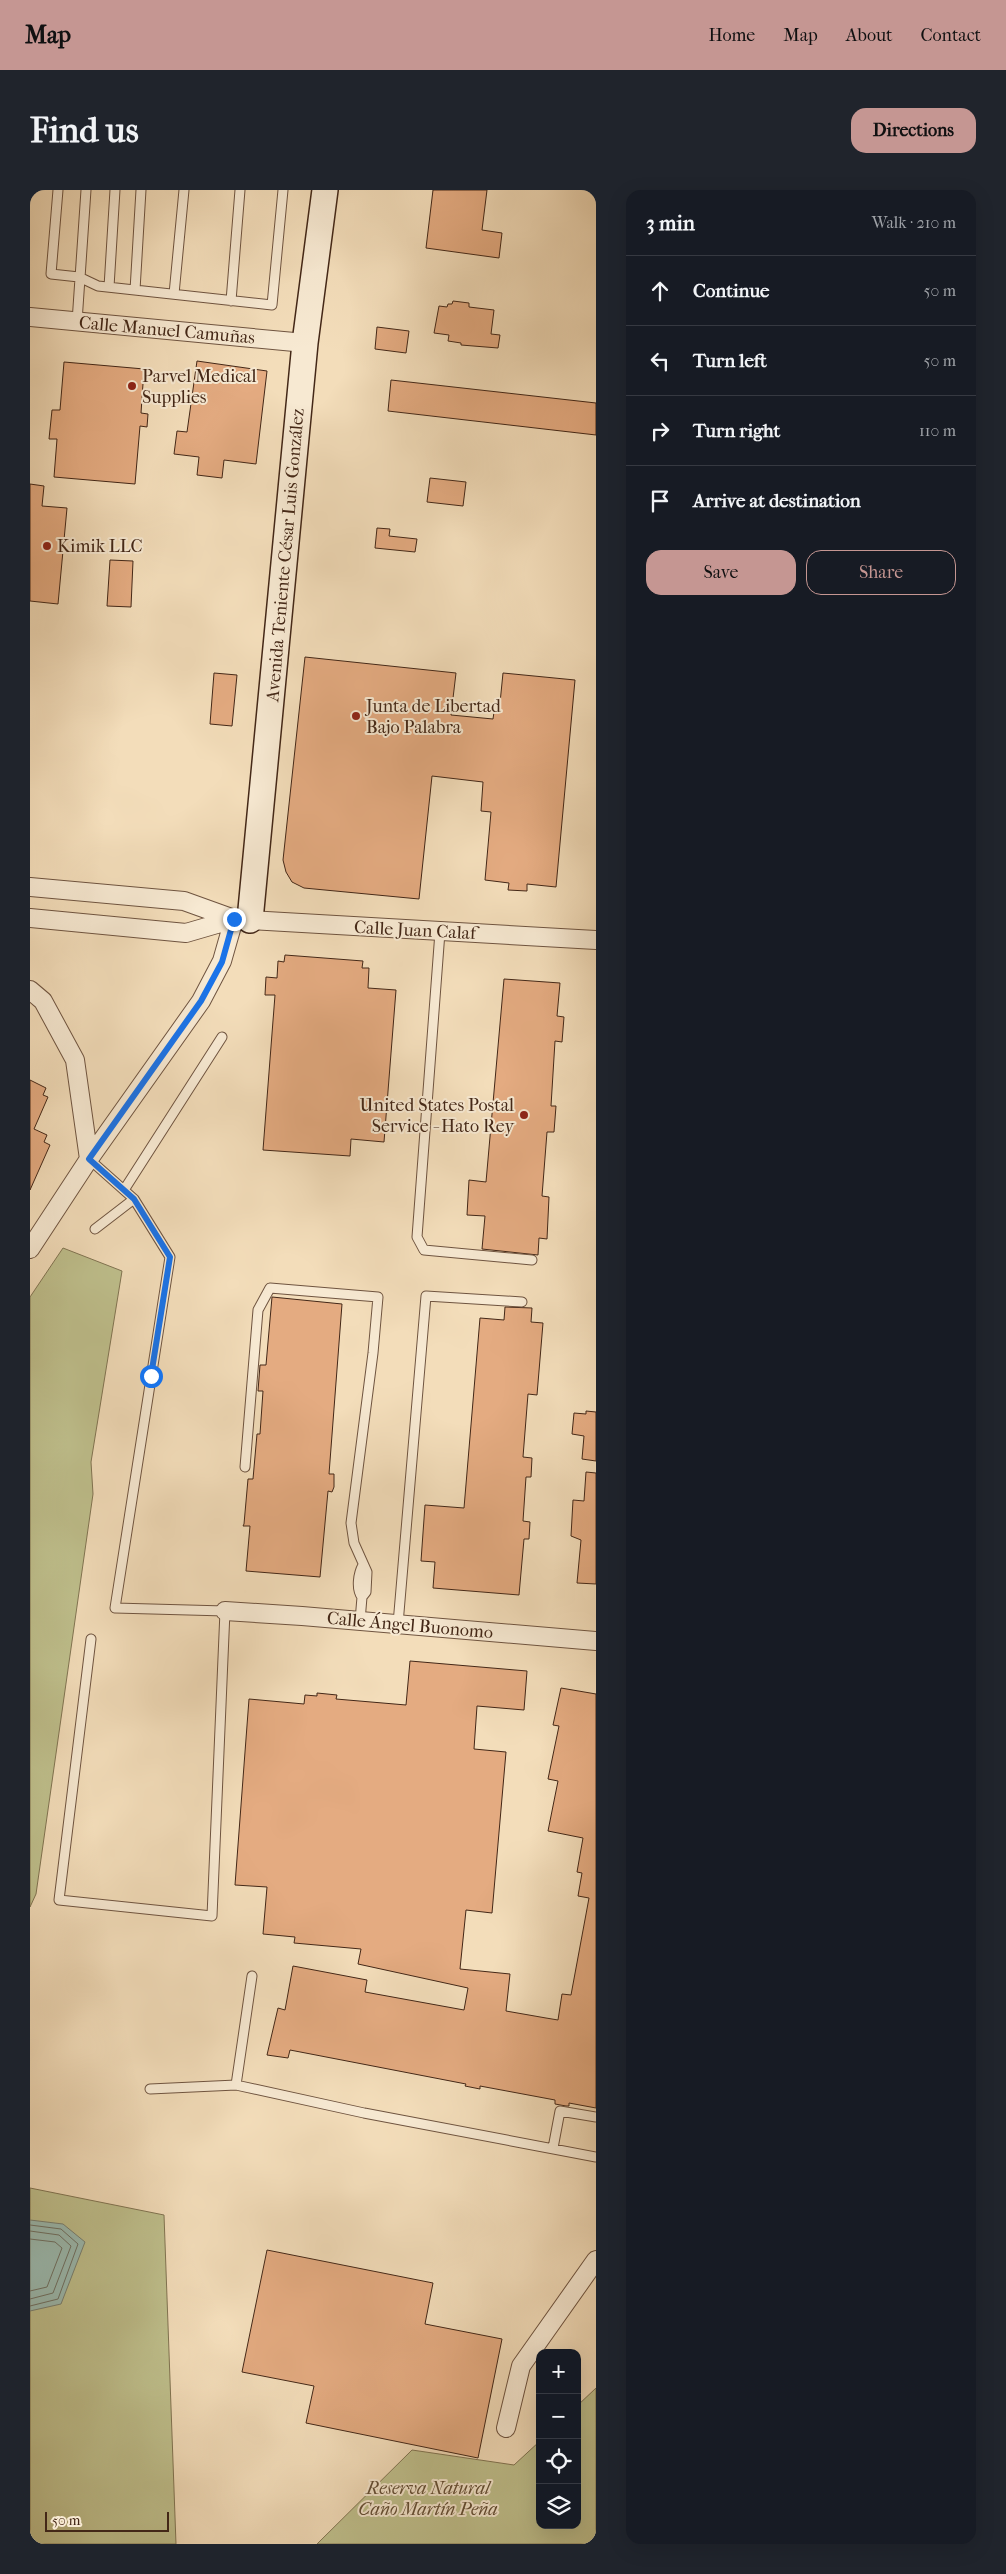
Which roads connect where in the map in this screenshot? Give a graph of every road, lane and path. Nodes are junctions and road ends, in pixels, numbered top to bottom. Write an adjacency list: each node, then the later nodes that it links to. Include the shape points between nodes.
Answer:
1 (58, 190): 9 (lane, via 52,274)
2 (86, 190): 9 (lane)
3 (115, 190): 10 (lane)
4 (142, 190): 11 (lane)
5 (184, 190): 12 (lane)
6 (240, 190): 13 (lane)
7 (282, 190): 13 (lane, via 272,305)
8 (325, 190): 16 (street, Avenida Teniente César Luis González)
9 (79, 277): 10 (lane, via 98,286); 15 (lane)
10 (109, 287): 11 (lane)
11 (135, 290): 12 (lane)
12 (174, 294): 13 (lane)
13 (231, 301)
14 (30, 317): 15 (street, Calle Manuel Camuñas)
15 (77, 322): 16 (street, Calle Manuel Camuñas)
16 (304, 343): 19 (street, Avenida Teniente César Luis González)
17 (30, 887): 19 (street, via 184,901)
18 (30, 918): 19 (street, via 186,933)
19 (242, 920): 20 (street, Calle Juan Calaf); 24 (street, Avenida Teniente César Luis González, via 201,1001)
20 (440, 932): 21 (street, Calle Juan Calaf); 29 (lane, via 417,1237 424,1250)
21 (596, 940)
22 (30, 990): 24 (street, via 43,1001 75,1060)
23 (222, 1037): 25 (lane)
24 (89, 1159): 25 (lane); 28 (street, Avenida Teniente César Luis González)
25 (124, 1190): 26 (lane)
26 (134, 1199): 27 (lane); 32 (lane, via 170,1257 115,1608)
27 (96, 1230)
28 (30, 1249)
29 (532, 1260)
30 (522, 1302): 34 (lane, via 426,1296)
31 (245, 1467): 33 (lane, via 258,1310 270,1288 378,1297 351,1523 354,1543 367,1572)
32 (225, 1611): 33 (street, Calle Ángel Buonomo); 35 (lane, via 212,1916 59,1900)
33 (360, 1621): 34 (street, Calle Ángel Buonomo)
34 (398, 1624): 36 (street, Calle Ángel Buonomo)
35 (91, 1639)
36 (596, 1641)
37 (252, 1976): 38 (lane)
38 (236, 2085): 39 (lane); 41 (lane, via 364,2113)
39 (150, 2089)
40 (596, 2117): 41 (lane, via 560,2111)
41 (553, 2148): 42 (lane)
42 (596, 2157)
43 (596, 2260): 44 (street, via 521,2366)
44 (506, 2428)

